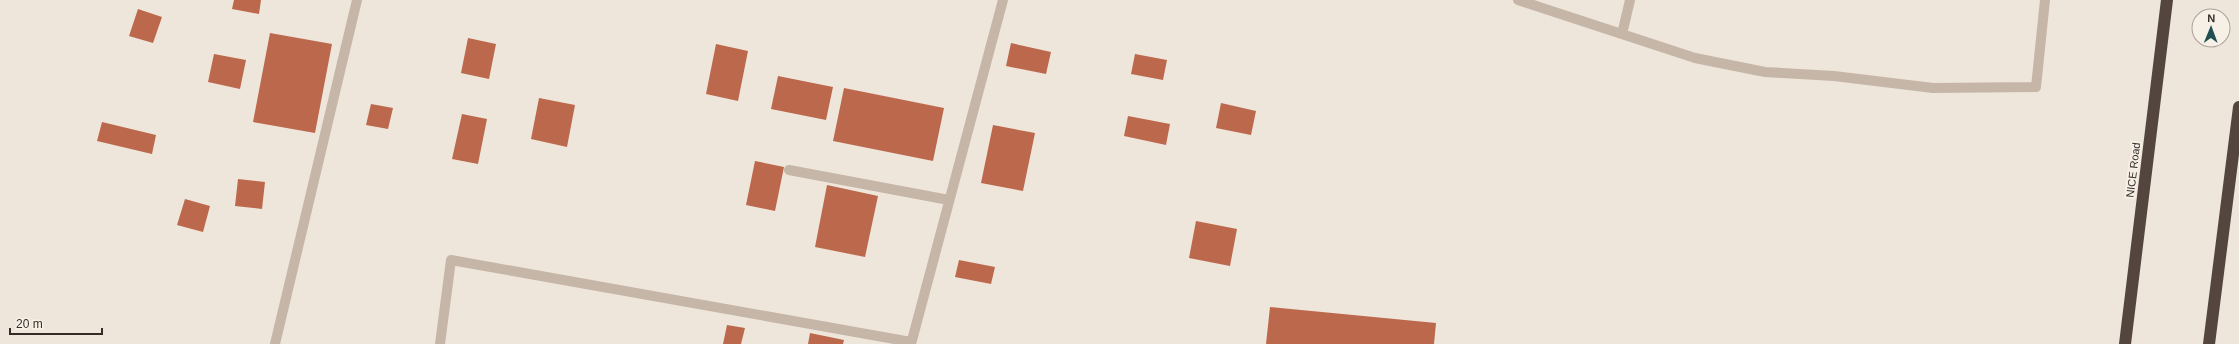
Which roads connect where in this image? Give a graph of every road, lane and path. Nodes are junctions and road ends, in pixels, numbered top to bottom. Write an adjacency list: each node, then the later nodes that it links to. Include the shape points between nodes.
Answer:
1 (357, 0): 12 (street)
2 (1003, 0): 10 (street)
3 (1518, 0): 7 (street)
4 (1630, 0): 7 (street)
5 (2045, 0): 7 (street, via 2036,87 1933,88 1834,76 1765,72 1695,58)
6 (2167, 0): 14 (highway, NICE Road)
7 (1622, 34)
8 (2239, 107): 15 (highway)
9 (789, 170): 10 (street)
10 (949, 200): 11 (street)
11 (911, 343): 13 (street, via 451,260)
12 (275, 344)
13 (440, 344)
14 (2125, 344)
15 (2209, 344)

